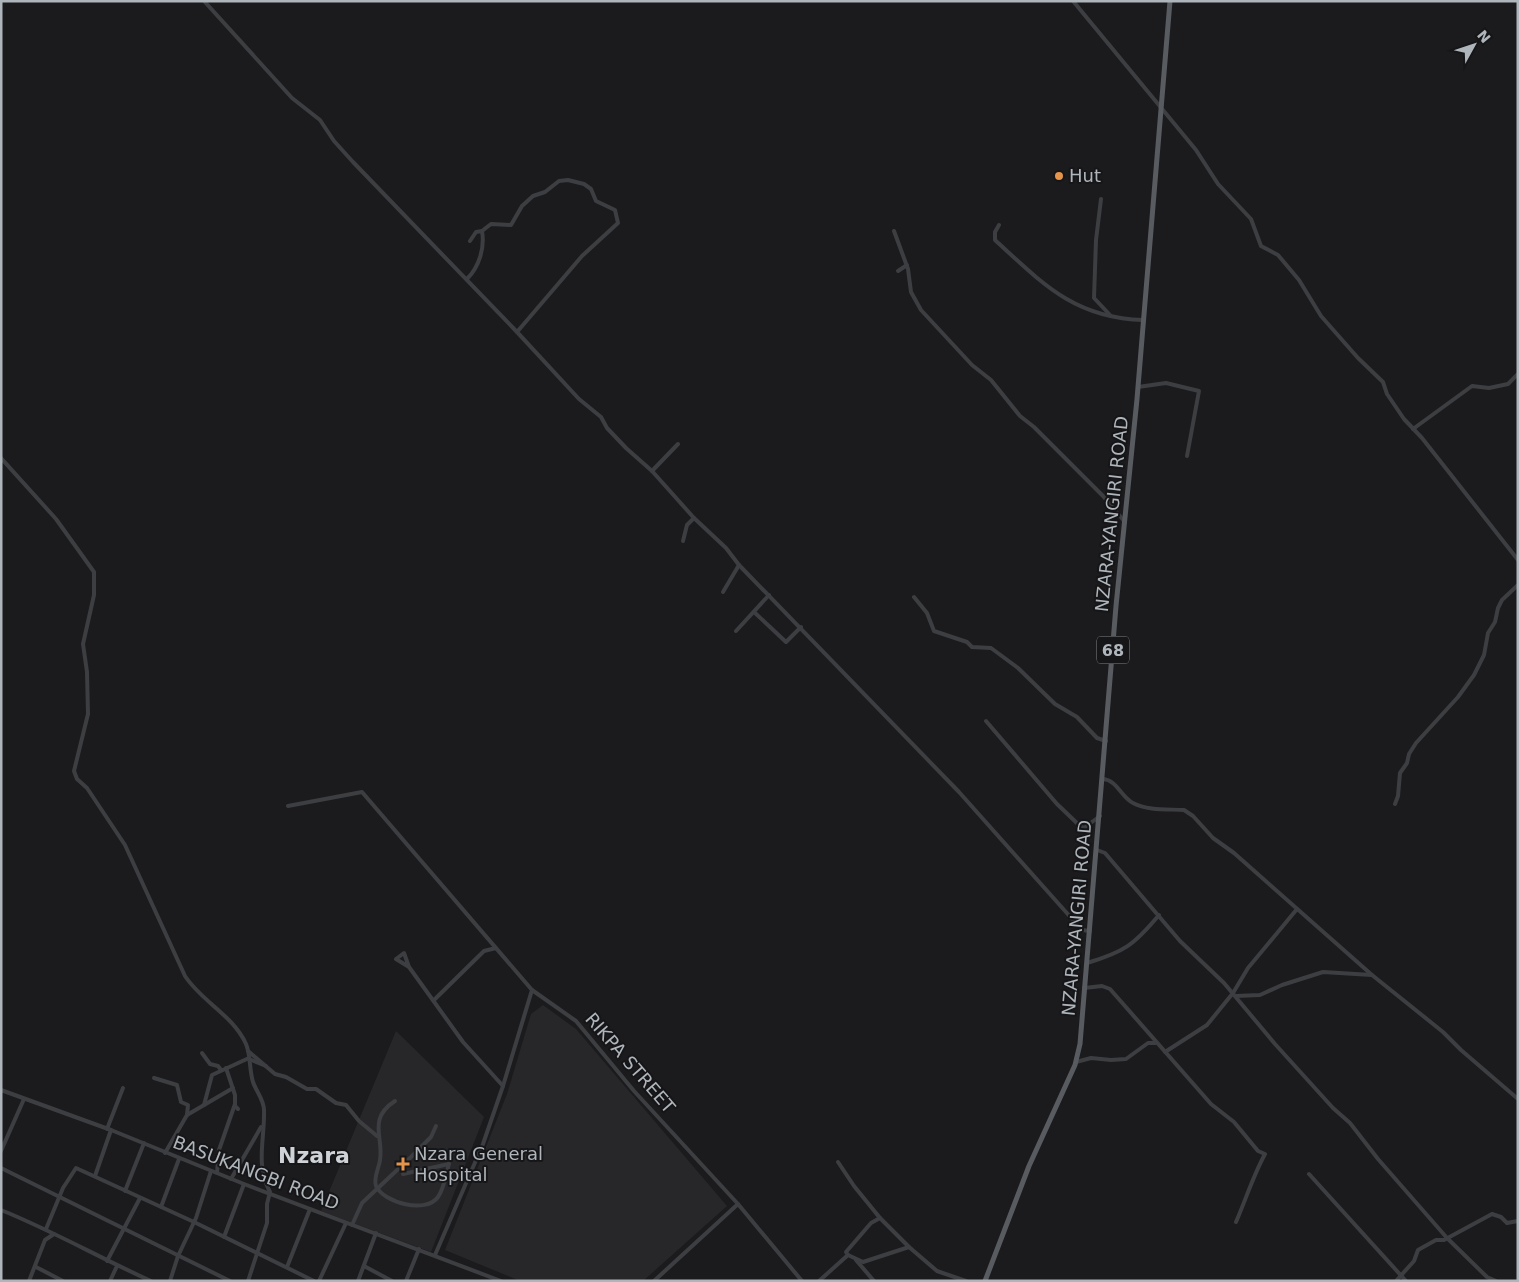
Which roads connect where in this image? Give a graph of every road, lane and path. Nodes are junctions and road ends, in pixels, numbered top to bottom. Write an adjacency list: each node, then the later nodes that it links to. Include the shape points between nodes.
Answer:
1 (204, 1): 12 (street, via 259,64 292,98 320,120 353,162)
2 (1073, 1): 4 (street)
3 (1170, 1): 4 (main road, NZARA-YANGIRI ROAD / 68)
4 (1161, 106): 14 (main road, NZARA-YANGIRI ROAD / 68); 18 (street, via 1218,184 1251,220 1261,246 1278,255 1299,280 1321,316 1383,382 1387,394)
5 (1101, 199): 13 (street, via 1094,298)
6 (999, 225): 13 (street, via 995,240 1045,286 1070,303)
7 (482, 231): 9 (street, via 476,232); 12 (street, via 483,251); 15 (street, via 491,224 511,225 522,206 559,181 584,184 591,189 596,201 618,214 618,223 582,256)
8 (894, 232): 10 (street)
9 (470, 241)
10 (907, 266): 11 (street); 24 (street, via 912,292 921,310 972,365 992,380 1020,416 1106,499)
11 (898, 271)
12 (467, 280): 15 (street)
13 (1110, 315): 14 (street)
14 (1143, 320): 17 (main road, NZARA-YANGIRI ROAD / 68)
15 (517, 332): 22 (street, via 579,399 601,417 626,448)
16 (1518, 374): 18 (street, via 1508,384 1489,388 1472,386)
17 (1138, 387): 20 (street, via 1166,383 1199,391); 24 (main road, NZARA-YANGIRI ROAD / 68)
18 (1413, 429): 26 (street)
19 (678, 444): 22 (street)
20 (1187, 456)
21 (1, 458): 56 (street, via 56,519 94,572 94,595 83,644 88,714 74,771 77,779 87,788 125,845 185,976 198,993 225,1016)
22 (652, 471): 23 (street)
23 (694, 518): 25 (street, via 687,525); 27 (street, via 726,548)
24 (1125, 522): 36 (main road, NZARA-YANGIRI ROAD / 68)
25 (683, 541)
26 (1518, 560)
27 (739, 566): 29 (street); 30 (street)
28 (1518, 585): 38 (street, via 1498,608 1484,655 1474,675 1409,754 1400,773)
29 (723, 592)
30 (769, 595): 32 (street); 33 (street)
31 (914, 597): 36 (street, via 927,613 934,631 967,642 972,647 991,648 1018,668 1055,704 1077,717 1097,738)
32 (754, 612): 33 (street, via 786,642); 34 (street)
33 (801, 627): 44 (street, via 959,792 1082,930)
34 (736, 631)
35 (986, 721): 40 (street, via 1080,826 1084,828)
36 (1106, 741): 37 (main road, NZARA-YANGIRI ROAD / 68)
37 (1102, 779): 40 (main road, NZARA-YANGIRI ROAD / 68); 42 (street, via 1112,782 1133,804 1190,813 1213,838)
38 (1395, 804)
39 (288, 806): 45 (street, RIKPA STREET, via 362,792)
40 (1100, 816): 41 (main road, NZARA-YANGIRI ROAD / 68)
41 (1097, 850): 43 (street, via 1108,856); 44 (main road, NZARA-YANGIRI ROAD / 68)
42 (1297, 909): 48 (street); 51 (street, via 1248,968)
43 (1159, 915): 46 (street, via 1129,946); 51 (street, via 1180,941)
44 (1090, 931): 46 (main road, NZARA-YANGIRI ROAD / 68)
45 (496, 948): 50 (street, RIKPA STREET); 52 (street, via 484,952)
46 (1087, 963): 49 (main road, NZARA-YANGIRI ROAD / 68)
47 (410, 967): 52 (street)
48 (1372, 975): 51 (street, via 1323,972 1260,995); 70 (street, via 1443,1032)
49 (1084, 988): 53 (street, via 1102,986 1110,989); 60 (main road, NZARA-YANGIRI ROAD / 68)
50 (532, 990): 65 (street); 98 (street, RIKPA STREET, via 576,1021 634,1091)
51 (1235, 994): 57 (street, via 1207,1026); 115 (street, via 1275,1044 1350,1123)
52 (434, 1000): 65 (street, via 463,1042)
53 (1153, 1037): 54 (street); 55 (street)
54 (1148, 1043): 55 (street); 60 (street, via 1126,1059 1091,1058)
55 (1157, 1043): 57 (street)
56 (248, 1051): 59 (street); 61 (street)
57 (1165, 1052): 106 (street, via 1211,1104 1234,1122 1258,1151 1265,1154 1255,1171)
58 (202, 1053): 63 (street, via 210,1064)
59 (249, 1058): 61 (street); 62 (street); 76 (street, via 253,1083 264,1109)
60 (1076, 1062): 147 (main road, NZARA-YANGIRI ROAD / 68, via 1029,1166)
61 (269, 1066): 79 (street, via 275,1074 286,1076 307,1090 316,1089 336,1103 346,1105)
62 (226, 1068): 63 (street); 67 (street)
63 (221, 1070): 73 (street, via 212,1075)
64 (154, 1078): 75 (street, via 177,1085 181,1102 188,1105)
65 (503, 1086): 119 (street, via 483,1144)
66 (123, 1088): 78 (street)
67 (233, 1088): 72 (street); 73 (street)
68 (1, 1090): 69 (street, BASUKANGBI ROAD)
69 (24, 1098): 78 (street, BASUKANGBI ROAD); 81 (street)
70 (1518, 1099)
71 (395, 1100): 79 (street, via 388,1105 380,1120)
72 (234, 1104): 74 (street); 87 (street, via 219,1150)
73 (204, 1106): 75 (street)
74 (238, 1110)
75 (187, 1115): 82 (street)
76 (262, 1125): 91 (street); 95 (street, via 262,1177)
77 (436, 1126): 93 (street, via 431,1137)
78 (109, 1129): 80 (street, BASUKANGBI ROAD); 90 (street)
79 (378, 1136): 93 (street, via 381,1158 375,1182)
80 (144, 1143): 82 (street, BASUKANGBI ROAD); 94 (street)
81 (1, 1151)
82 (165, 1153): 83 (street, BASUKANGBI ROAD)
83 (180, 1159): 86 (street, BASUKANGBI ROAD); 99 (street)
84 (838, 1162): 102 (street)
85 (1, 1168): 96 (street)
86 (210, 1171): 87 (street, BASUKANGBI ROAD); 105 (street)
87 (217, 1173): 91 (street, BASUKANGBI ROAD)
88 (403, 1174): 93 (street, via 449,1164 438,1197 429,1204 408,1204 386,1196)
89 (1309, 1174): 128 (street)
90 (96, 1176): 94 (street); 96 (street, via 75,1169)
91 (230, 1179): 92 (street, BASUKANGBI ROAD)
92 (244, 1184): 95 (street, BASUKANGBI ROAD); 114 (street)
93 (377, 1188): 108 (street, via 362,1203)
94 (125, 1190): 97 (street)
95 (270, 1192): 100 (street, BASUKANGBI ROAD); 118 (street, via 267,1224)
96 (59, 1198): 104 (street); 111 (street)
97 (140, 1198): 99 (street); 111 (street)
98 (738, 1204): 142 (street); 143 (street, RIKPA STREET)
99 (161, 1207): 105 (street)
100 (310, 1209): 107 (street, BASUKANGBI ROAD); 127 (street)
101 (1, 1210): 109 (street)
102 (880, 1218): 116 (street); 120 (street, via 871,1223 846,1252)
103 (1518, 1221): 115 (street, via 1507,1224 1492,1214)
104 (49, 1222): 109 (street); 110 (street)
105 (194, 1222): 114 (street); 121 (street)
106 (1236, 1222)
107 (346, 1223): 108 (street, BASUKANGBI ROAD); 137 (street)
108 (352, 1225): 112 (street, BASUKANGBI ROAD)
109 (40, 1226): 110 (street)
110 (46, 1229): 113 (street)
111 (124, 1230): 121 (street); 123 (street)
112 (376, 1233): 117 (street, BASUKANGBI ROAD); 125 (street)
113 (54, 1234): 123 (street); 126 (street, via 45,1240)
114 (224, 1237): 118 (street)
115 (1448, 1238): 128 (street, via 1436,1240 1418,1250 1414,1261); 150 (street, via 1487,1277)
116 (909, 1247): 122 (street, via 863,1262); 146 (street, via 937,1271)
117 (419, 1249): 119 (street, BASUKANGBI ROAD); 140 (street)
118 (258, 1253): 127 (street); 135 (street)
119 (435, 1255): 141 (street, BASUKANGBI ROAD)
120 (848, 1255): 122 (street); 144 (street)
121 (178, 1256): 133 (street); 134 (street)
122 (856, 1260): 145 (street)
123 (107, 1261): 124 (street)
124 (117, 1266): 131 (street); 132 (street)
125 (364, 1266): 138 (street); 139 (street)
126 (36, 1267): 129 (street); 130 (street)
127 (287, 1267): 136 (street)
128 (1401, 1275): 148 (street); 149 (street)
129 (29, 1281)
130 (63, 1281)
131 (110, 1281)
132 (151, 1281)
133 (170, 1281)
134 (230, 1281)
135 (248, 1281)
136 (314, 1281)
137 (319, 1281)
138 (358, 1281)
139 (392, 1281)
140 (406, 1281)
141 (501, 1281)
142 (654, 1281)
143 (802, 1281)
144 (819, 1281)
145 (874, 1281)
146 (966, 1281)
147 (985, 1281)
148 (1396, 1281)
149 (1406, 1281)
150 (1496, 1281)

